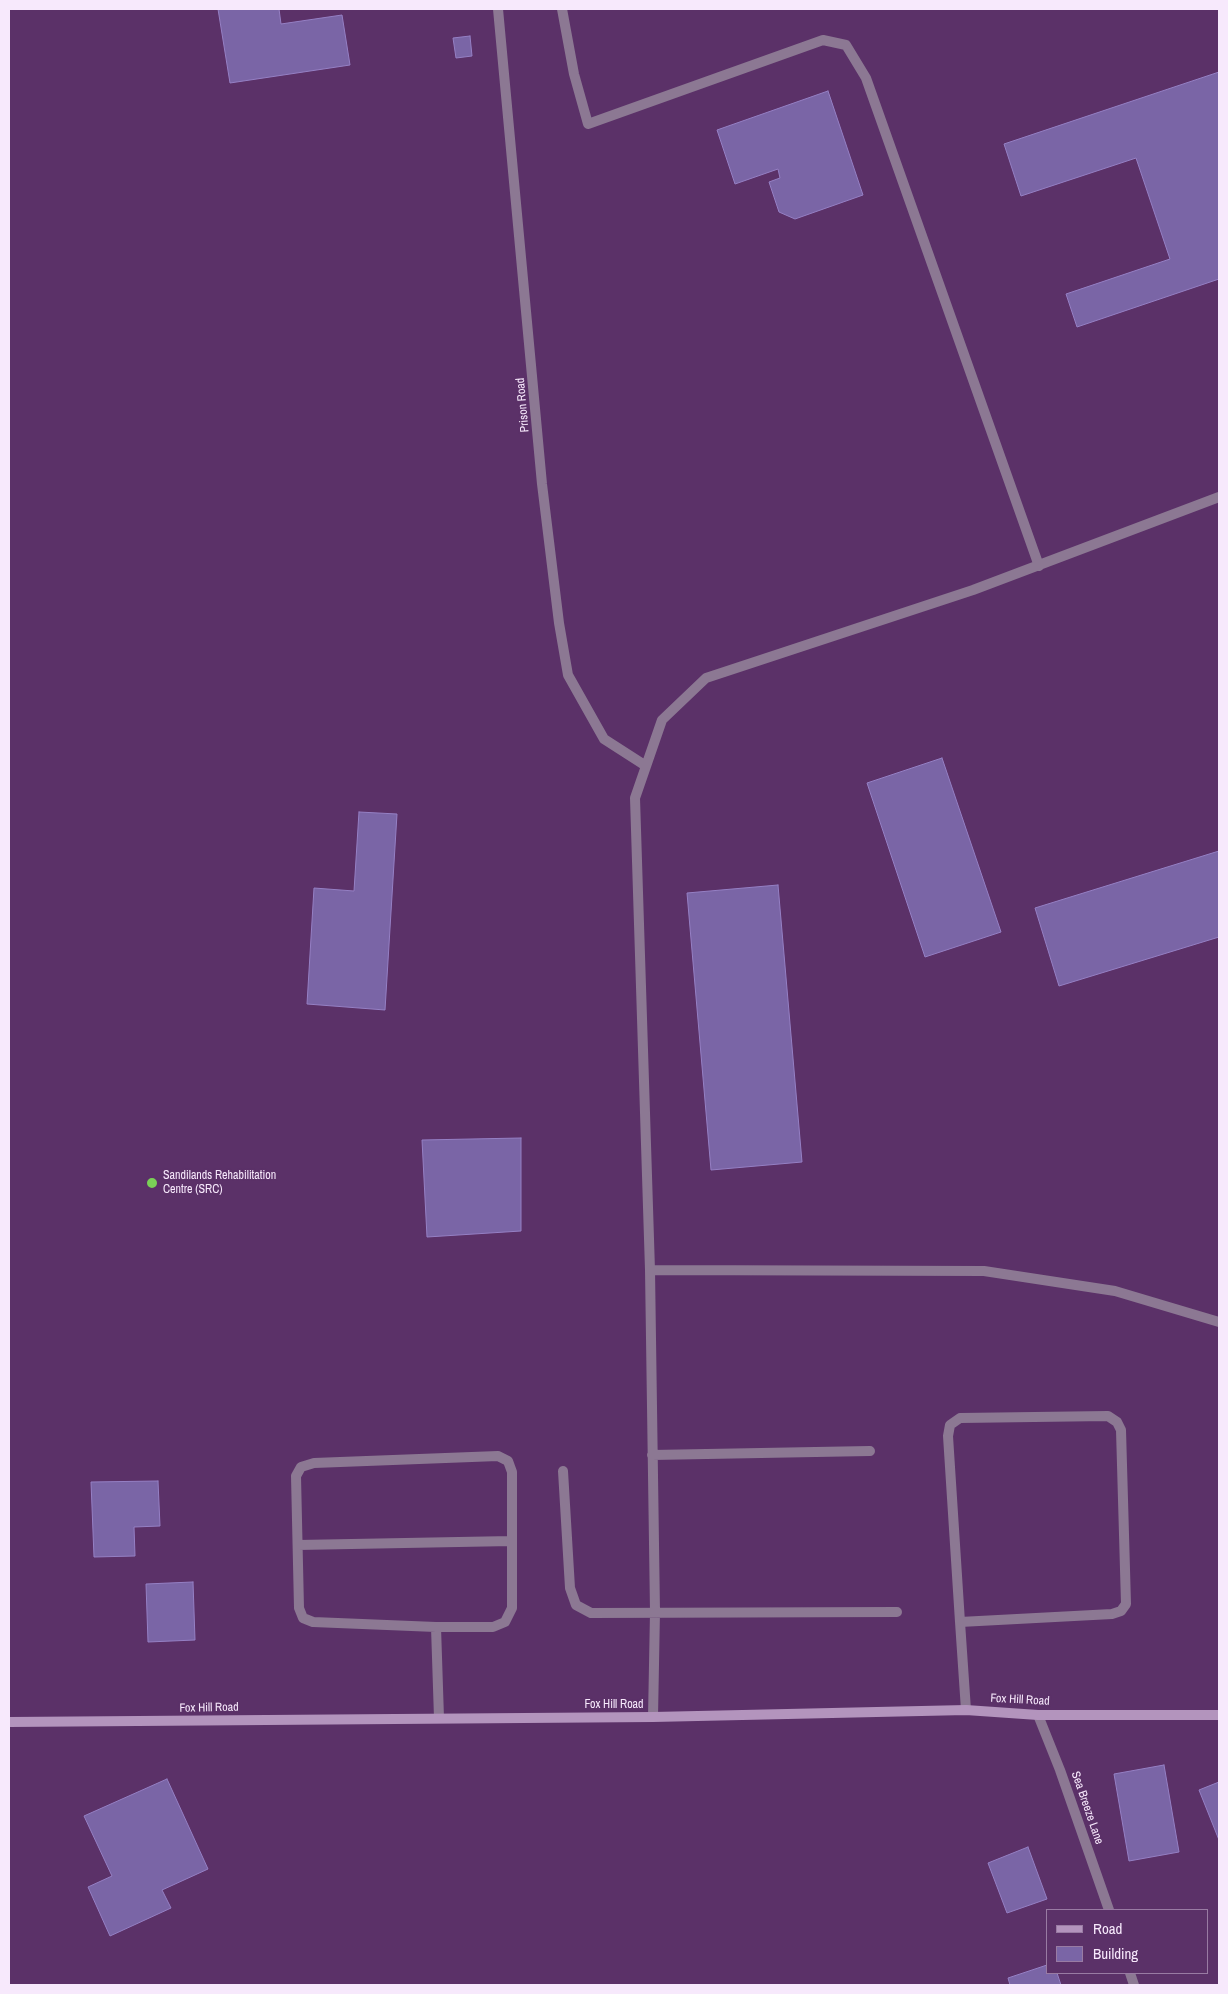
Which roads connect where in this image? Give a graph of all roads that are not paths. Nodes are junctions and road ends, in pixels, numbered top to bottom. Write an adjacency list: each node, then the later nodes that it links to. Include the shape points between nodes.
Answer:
1 (498, 9): 5 (street, Prison Road, via 542,484 568,675 604,739)
2 (562, 9): 4 (street, via 574,74 588,124 823,40 846,45 866,78)
3 (1219, 497): 4 (street)
4 (1039, 566): 5 (street, via 706,678 662,720)
5 (646, 766): 6 (street, via 635,798)
6 (650, 1270): 7 (street, via 984,1271 1116,1292); 9 (street)
7 (1219, 1322)
8 (870, 1451): 9 (street)
9 (652, 1455): 13 (street)
10 (563, 1471): 13 (street, via 570,1588 576,1605 591,1613)
11 (512, 1541): 12 (street); 12 (street, via 512,1472 508,1461 498,1456 301,1466 296,1476); 16 (street, via 512,1608 505,1622 493,1627)
12 (298, 1546): 16 (street, via 298,1608 303,1618 313,1622)
13 (655, 1612): 14 (street); 20 (street)
14 (897, 1612)
15 (960, 1622): 15 (street, via 948,1436 950,1425 960,1418 1108,1416 1117,1422 1121,1430 1126,1604 1121,1611); 17 (street)
16 (436, 1627): 21 (street)
17 (966, 1710): 18 (main road, Fox Hill Road); 20 (main road, Fox Hill Road)
18 (1038, 1715): 19 (main road, Fox Hill Road); 23 (street, Sea Breeze Lane)
19 (1219, 1715)
20 (654, 1717): 21 (main road, Fox Hill Road)
21 (439, 1718): 22 (main road, Fox Hill Road)
22 (9, 1722)
23 (1109, 1909)

